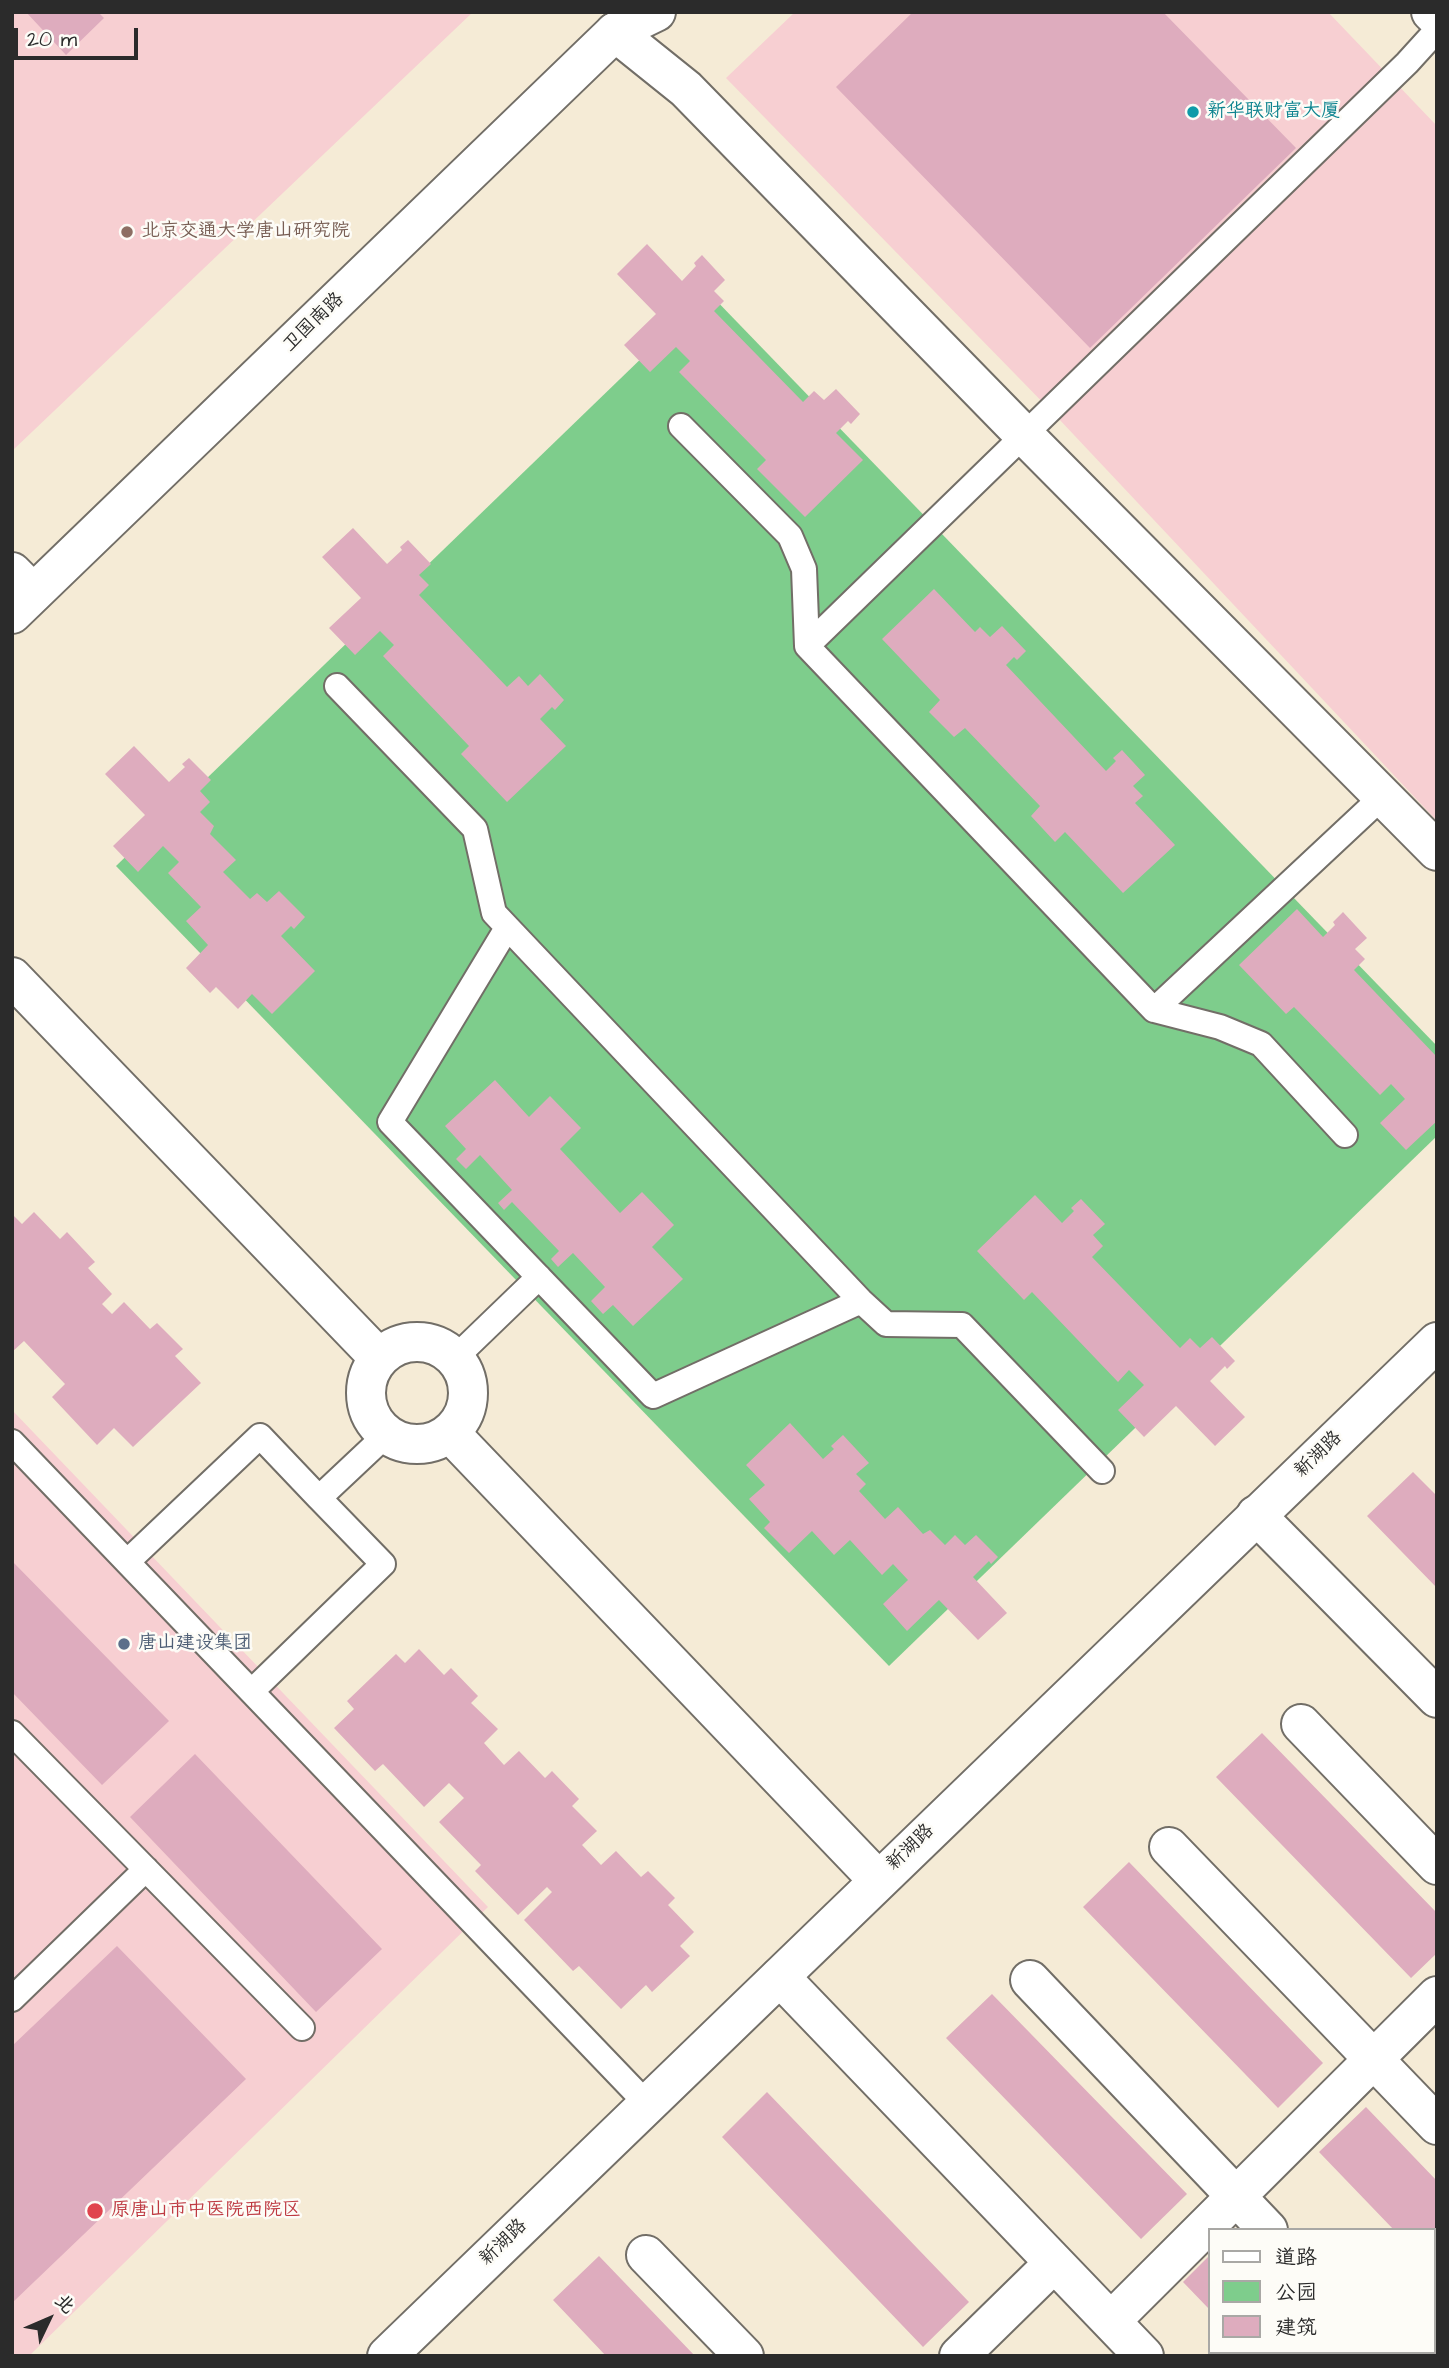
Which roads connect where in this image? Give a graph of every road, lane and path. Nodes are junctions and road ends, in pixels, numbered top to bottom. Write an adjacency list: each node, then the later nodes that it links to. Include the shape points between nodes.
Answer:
1 (656, 12): 4 (street, 卫国南路)
2 (1431, 12): 3 (street)
3 (1437, 18)
4 (620, 22): 7 (street); 8 (street, 卫国南路)
5 (1437, 30): 7 (lane)
6 (681, 426): 9 (lane, via 790,536 804,569)
7 (1023, 434): 9 (lane); 11 (street)
8 (19, 593)
9 (807, 646): 15 (lane)
10 (337, 686): 13 (lane, via 475,829 494,913)
11 (1383, 796): 12 (street); 15 (lane)
12 (1437, 851)
13 (507, 928): 17 (lane, via 390,1122); 18 (lane)
14 (12, 977): 20 (street)
15 (1154, 1010): 16 (lane, via 1220,1027 1261,1044)
16 (1345, 1135)
17 (539, 1278): 18 (lane, via 653,1396); 21 (lane)
18 (861, 1301): 25 (lane, via 886,1324 962,1325)
19 (1437, 1342): 27 (street, 新湖路)
20 (379, 1358): 21 (street, via 409,1342 426,1342); 23 (street, via 365,1389 374,1422)
21 (455, 1358): 22 (street, via 464,1372 468,1405)
22 (450, 1433): 23 (street, via 419,1445); 36 (street)
23 (386, 1435): 26 (lane)
24 (12, 1442): 28 (lane)
25 (1102, 1471)
26 (319, 1498): 28 (lane, via 260,1436); 29 (lane, via 383,1564)
27 (1256, 1515): 30 (street); 36 (street, 新湖路)
28 (128, 1561): 29 (lane)
29 (253, 1691): 43 (lane)
30 (1437, 1698)
31 (1300, 1724): 34 (street)
32 (12, 1733): 35 (lane)
33 (1168, 1847): 42 (street)
34 (1437, 1866)
35 (146, 1869): 40 (lane); 41 (lane)
36 (878, 1880): 37 (street, 新湖路)
37 (780, 1977): 43 (street, 新湖路); 48 (street)
38 (1030, 1980): 45 (street)
39 (1437, 1996): 42 (street)
40 (12, 2000)
41 (302, 2028)
42 (1373, 2059): 44 (street); 45 (street)
43 (647, 2104): 50 (street, 新湖路)
44 (1437, 2125)
45 (1237, 2198): 46 (street); 49 (street)
46 (1266, 2228)
47 (646, 2255): 51 (street)
48 (1054, 2263): 49 (street); 52 (street)
49 (1111, 2321): 53 (street)
50 (387, 2356)
51 (744, 2356)
52 (959, 2356)
53 (1144, 2356)

